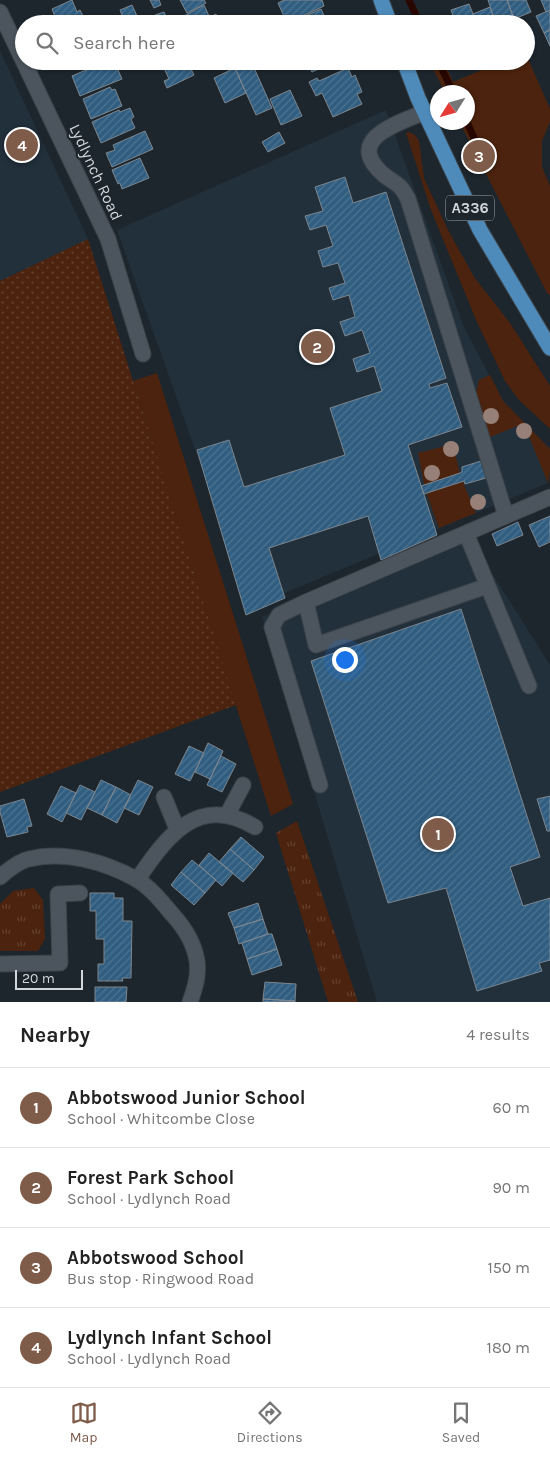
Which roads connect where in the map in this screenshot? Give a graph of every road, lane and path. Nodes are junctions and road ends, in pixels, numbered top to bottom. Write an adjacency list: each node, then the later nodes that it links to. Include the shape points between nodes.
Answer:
1 (381, 0): 3 (main road)
2 (0, 12): 4 (street, Lydlynch Road)
3 (387, 15)
4 (15, 44)
5 (28, 70): 9 (street, Lydlynch Road, via 108,239)
6 (408, 70): 7 (main road, A336)
7 (425, 112): 8 (main road, A336, via 480,230); 11 (street, via 382,130 373,138 369,151 374,163 401,186 408,199)
8 (550, 348)
9 (143, 354)
10 (550, 497): 11 (street)
11 (506, 516): 12 (street)
12 (466, 533): 13 (street); 14 (street)
13 (487, 586): 14 (street, via 316,645); 15 (street)
14 (306, 602): 17 (street, via 279,615 272,627)
15 (529, 686)
16 (243, 785): 19 (street)
17 (320, 785)
18 (164, 797): 21 (street)
19 (227, 815): 20 (street); 21 (street, via 193,820)
20 (255, 827)
21 (177, 829): 23 (street, via 158,848)
22 (0, 877): 23 (street, via 27,859 48,856 94,862)
23 (137, 880): 26 (street, via 168,908 192,942 197,980)
24 (80, 893): 25 (street, via 58,894 60,963)
25 (0, 964)
26 (190, 1002)

